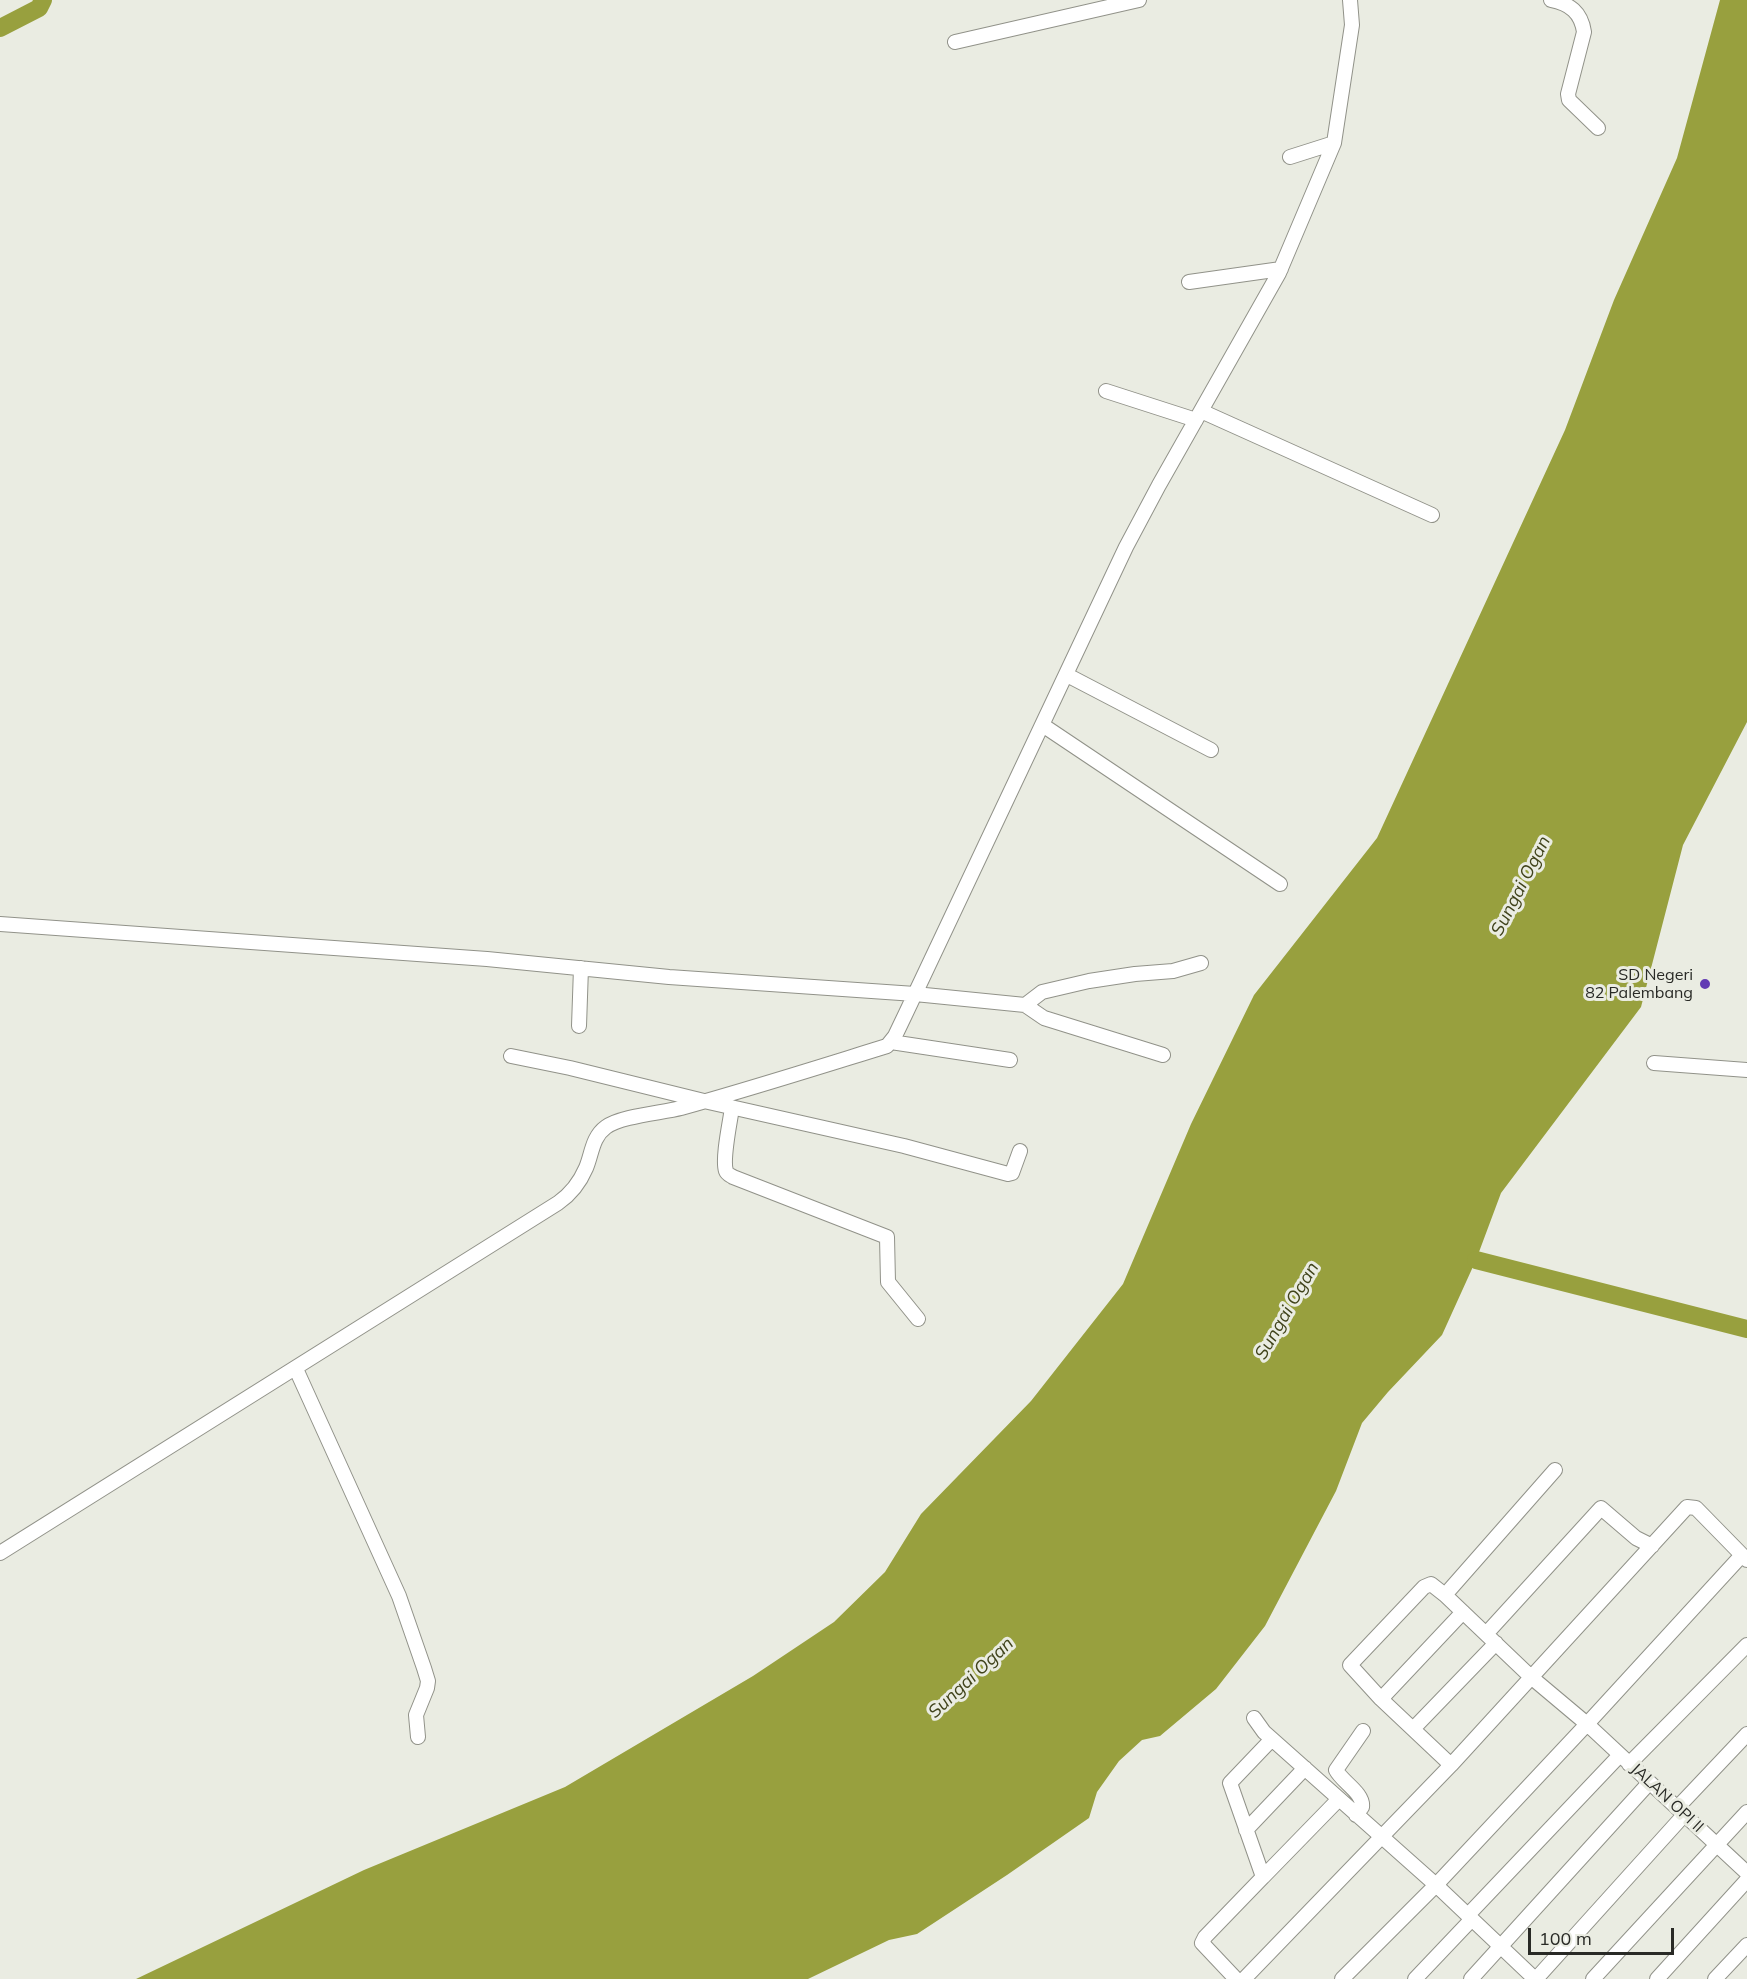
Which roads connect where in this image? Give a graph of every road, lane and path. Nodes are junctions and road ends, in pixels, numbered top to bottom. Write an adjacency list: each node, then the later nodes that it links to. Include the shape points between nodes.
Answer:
1 (1139, 0): 4 (street)
2 (1350, 0): 6 (street, via 1352,25)
3 (1551, 0): 5 (street, via 1573,8 1582,22 1584,32 1568,94 1569,100)
4 (956, 42)
5 (1598, 128)
6 (1334, 143): 7 (street); 8 (street)
7 (1290, 157)
8 (1281, 269): 9 (street); 11 (street)
9 (1189, 282)
10 (1106, 391): 11 (street)
11 (1198, 415): 12 (street); 13 (street, via 1126,547)
12 (1432, 515)
13 (1067, 675): 14 (street); 15 (street)
14 (1044, 726): 16 (street); 20 (street)
15 (1211, 750)
16 (1280, 884)
17 (0, 924): 19 (street, via 464,957)
18 (1201, 963): 21 (street, via 1042,992)
19 (581, 972): 20 (street); 22 (street)
20 (915, 994): 21 (street); 23 (street)
21 (1025, 1005): 25 (street, via 1044,1018)
22 (579, 1026)
23 (893, 1039): 26 (street); 29 (street, via 888,1046)
24 (511, 1056): 29 (street)
25 (1163, 1056)
26 (1010, 1060)
27 (1654, 1063): 28 (street)
28 (1747, 1070)
29 (704, 1101): 30 (street); 33 (street, via 608,1126 592,1146 580,1180 565,1198)
30 (732, 1108): 31 (street, via 1008,1174 1015,1170); 32 (street, via 727,1173 887,1238 887,1275)
31 (1020, 1151)
32 (918, 1319)
33 (296, 1369): 36 (street); 49 (street, via 399,1596 424,1668 428,1681 416,1715)
34 (1555, 1470): 38 (street)
35 (1652, 1546): 37 (street, via 1691,1507); 40 (street, via 1600,1508); 42 (street)
36 (0, 1553)
37 (1744, 1557): 45 (street)
38 (1445, 1594): 39 (street, JALAN OPI II); 43 (street, via 1431,1584 1424,1587 1351,1663 1350,1667)
39 (1463, 1612): 40 (street, JALAN OPI II); 43 (street)
40 (1491, 1639): 42 (street, JALAN OPI II); 46 (street)
41 (1747, 1645): 51 (street)
42 (1531, 1677): 45 (street, JALAN OPI II); 52 (street)
43 (1381, 1699): 46 (street)
44 (1254, 1718): 50 (street)
45 (1587, 1724): 51 (street, JALAN OPI II); 65 (street)
46 (1413, 1729): 52 (street)
47 (1363, 1731): 58 (street, via 1336,1770 1363,1803)
48 (1747, 1734): 56 (street)
49 (418, 1737)
50 (1272, 1739): 53 (street); 59 (street, via 1230,1783)
51 (1625, 1760): 54 (street, JALAN OPI II); 66 (street)
52 (1451, 1765): 60 (street)
53 (1305, 1768): 55 (street); 59 (street)
54 (1649, 1783): 56 (street, JALAN OPI II); 68 (street)
55 (1339, 1799): 58 (street); 63 (street)
56 (1681, 1812): 61 (street, JALAN OPI II); 74 (street)
57 (1747, 1812): 61 (street)
58 (1356, 1815): 60 (street)
59 (1246, 1830): 63 (street)
60 (1381, 1838): 65 (street); 70 (street)
61 (1717, 1844): 62 (street, JALAN OPI II); 75 (street)
62 (1747, 1873)
63 (1263, 1877): 69 (street, via 1203,1940 1204,1947)
64 (1747, 1880): 76 (street)
65 (1436, 1885): 66 (street); 71 (street)
66 (1470, 1917): 68 (street); 72 (street)
67 (1747, 1945): 77 (street)
68 (1501, 1947): 73 (street); 74 (street)
69 (1236, 1979)
70 (1244, 1979)
71 (1342, 1979)
72 (1415, 1979)
73 (1472, 1979)
74 (1535, 1979)
75 (1593, 1979)
76 (1657, 1979)
77 (1715, 1979)

